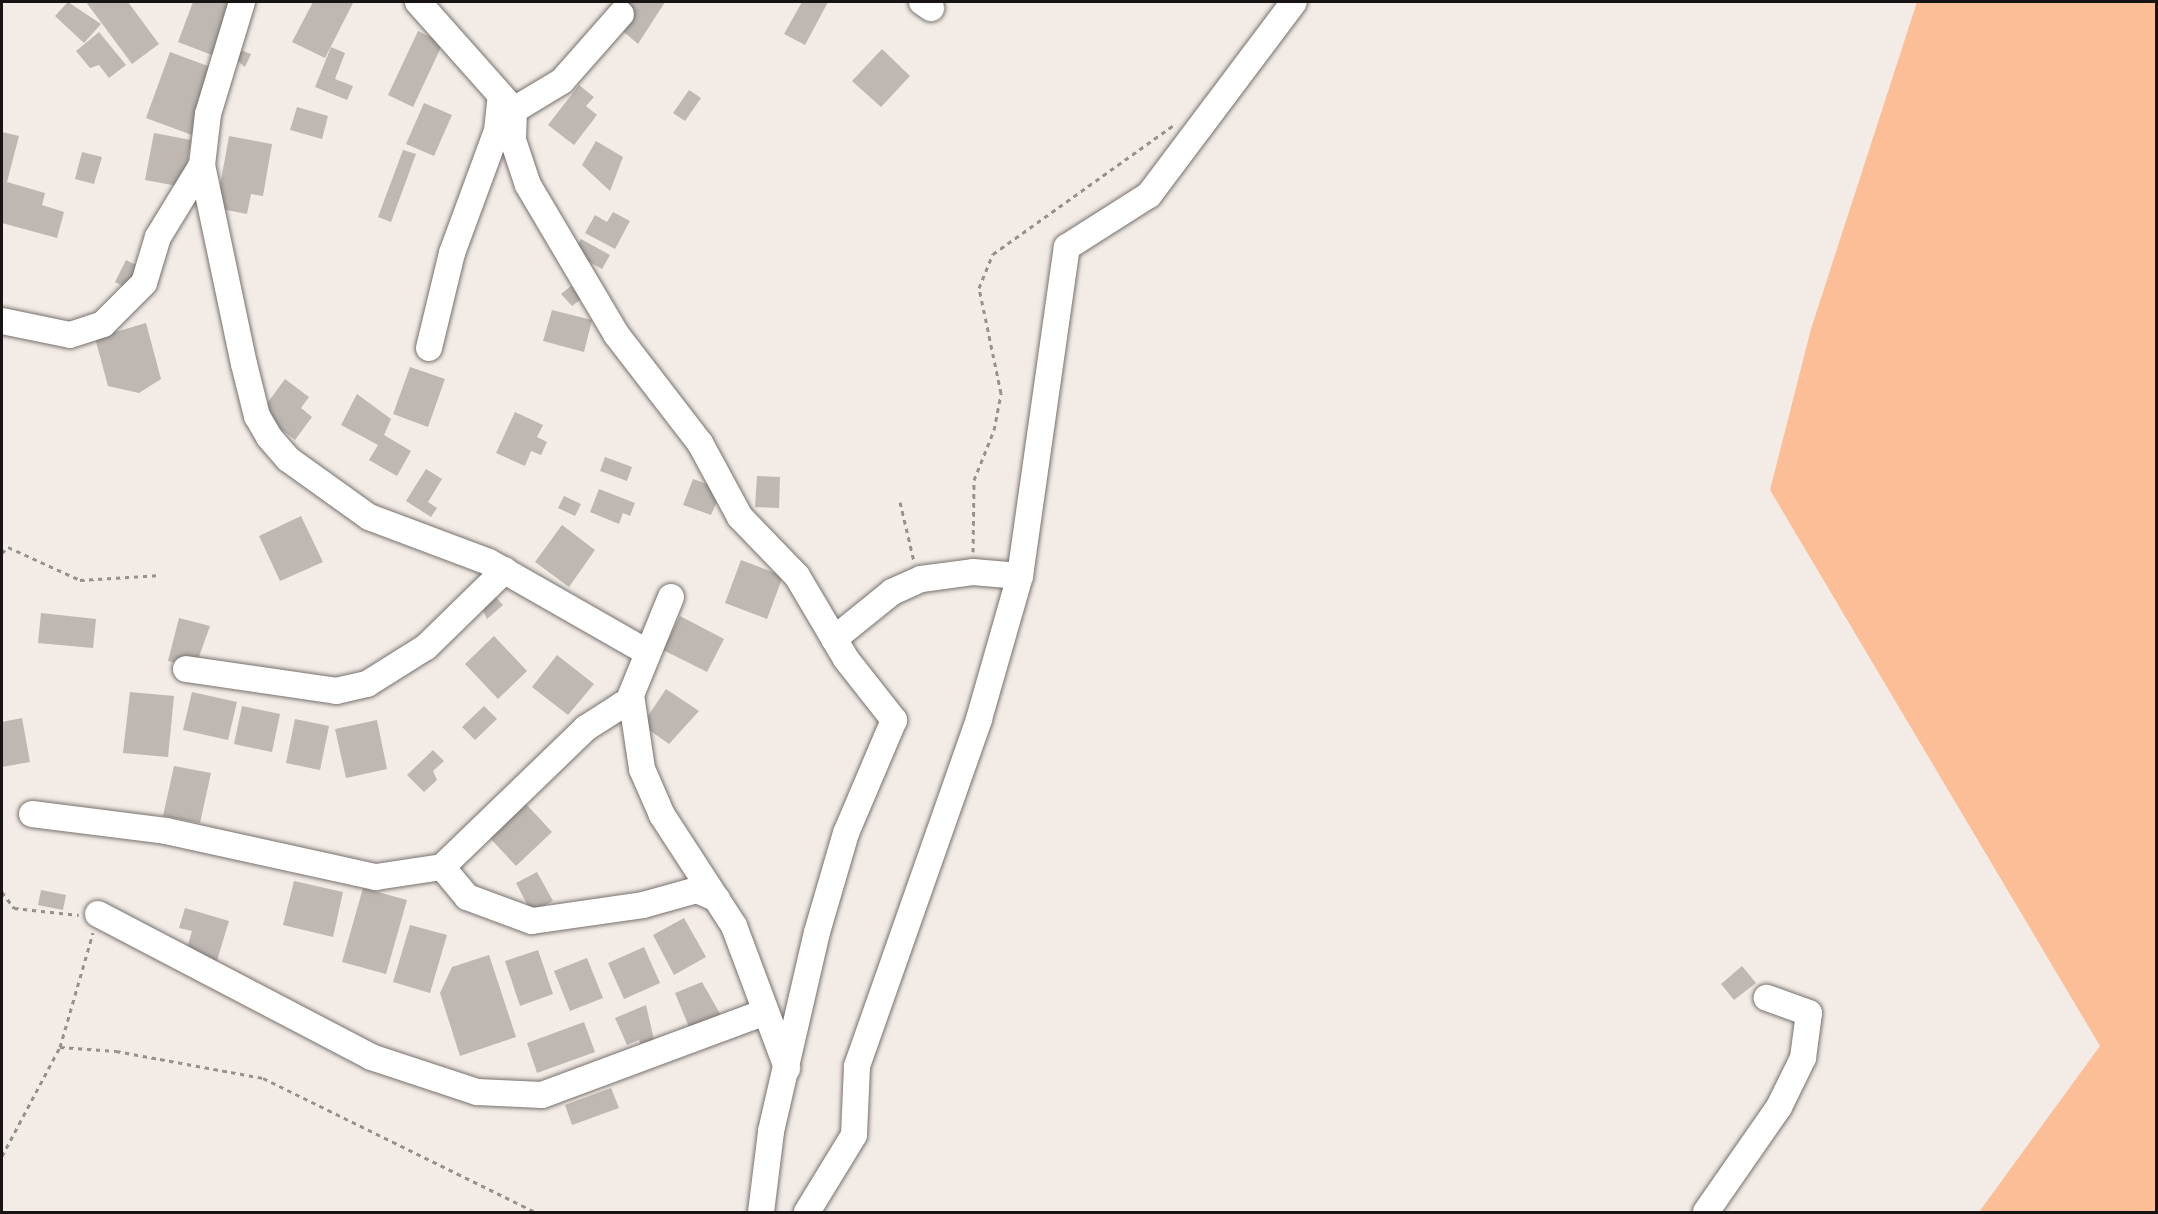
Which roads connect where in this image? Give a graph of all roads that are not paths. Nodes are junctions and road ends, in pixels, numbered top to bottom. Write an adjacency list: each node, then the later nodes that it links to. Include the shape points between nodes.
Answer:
1 (242, 2): 6 (street, via 208,114)
2 (418, 2): 5 (street)
3 (1294, 2): 10 (street, via 1149,195 1066,247)
4 (621, 14): 5 (street, via 562,81)
5 (507, 103): 8 (street, via 452,253); 12 (street, via 513,140 544,217 616,334 700,443 740,517 797,576)
6 (202, 165): 7 (street, via 158,237 144,283 103,324 70,334); 9 (street, via 244,364 257,416 269,437 288,459 369,517)
7 (2, 321)
8 (429, 348)
9 (505, 570): 13 (street); 14 (street, via 426,647 367,684 336,691)
10 (1020, 576): 12 (street, via 973,572 921,579 892,592); 24 (street, via 979,719 857,1066 854,1135)
11 (671, 597): 13 (street)
12 (834, 639): 22 (street, via 894,720 838,854)
13 (647, 652): 15 (street)
14 (186, 669)
15 (630, 711): 17 (street, via 622,705 612,708 586,728); 18 (street, via 656,804)
16 (32, 814): 17 (street, via 166,831 376,877)
17 (442, 867): 18 (street, via 467,897 532,921 643,906 697,890)
18 (717, 899): 21 (street, via 742,944)
19 (98, 914): 21 (street, via 371,1057 477,1092 542,1095)
20 (1767, 998): 25 (street, via 1809,1013 1803,1058 1775,1113)
21 (763, 1012): 22 (street)
22 (787, 1068): 23 (street, via 771,1132)
23 (761, 1212)
24 (807, 1212)
25 (1706, 1212)

